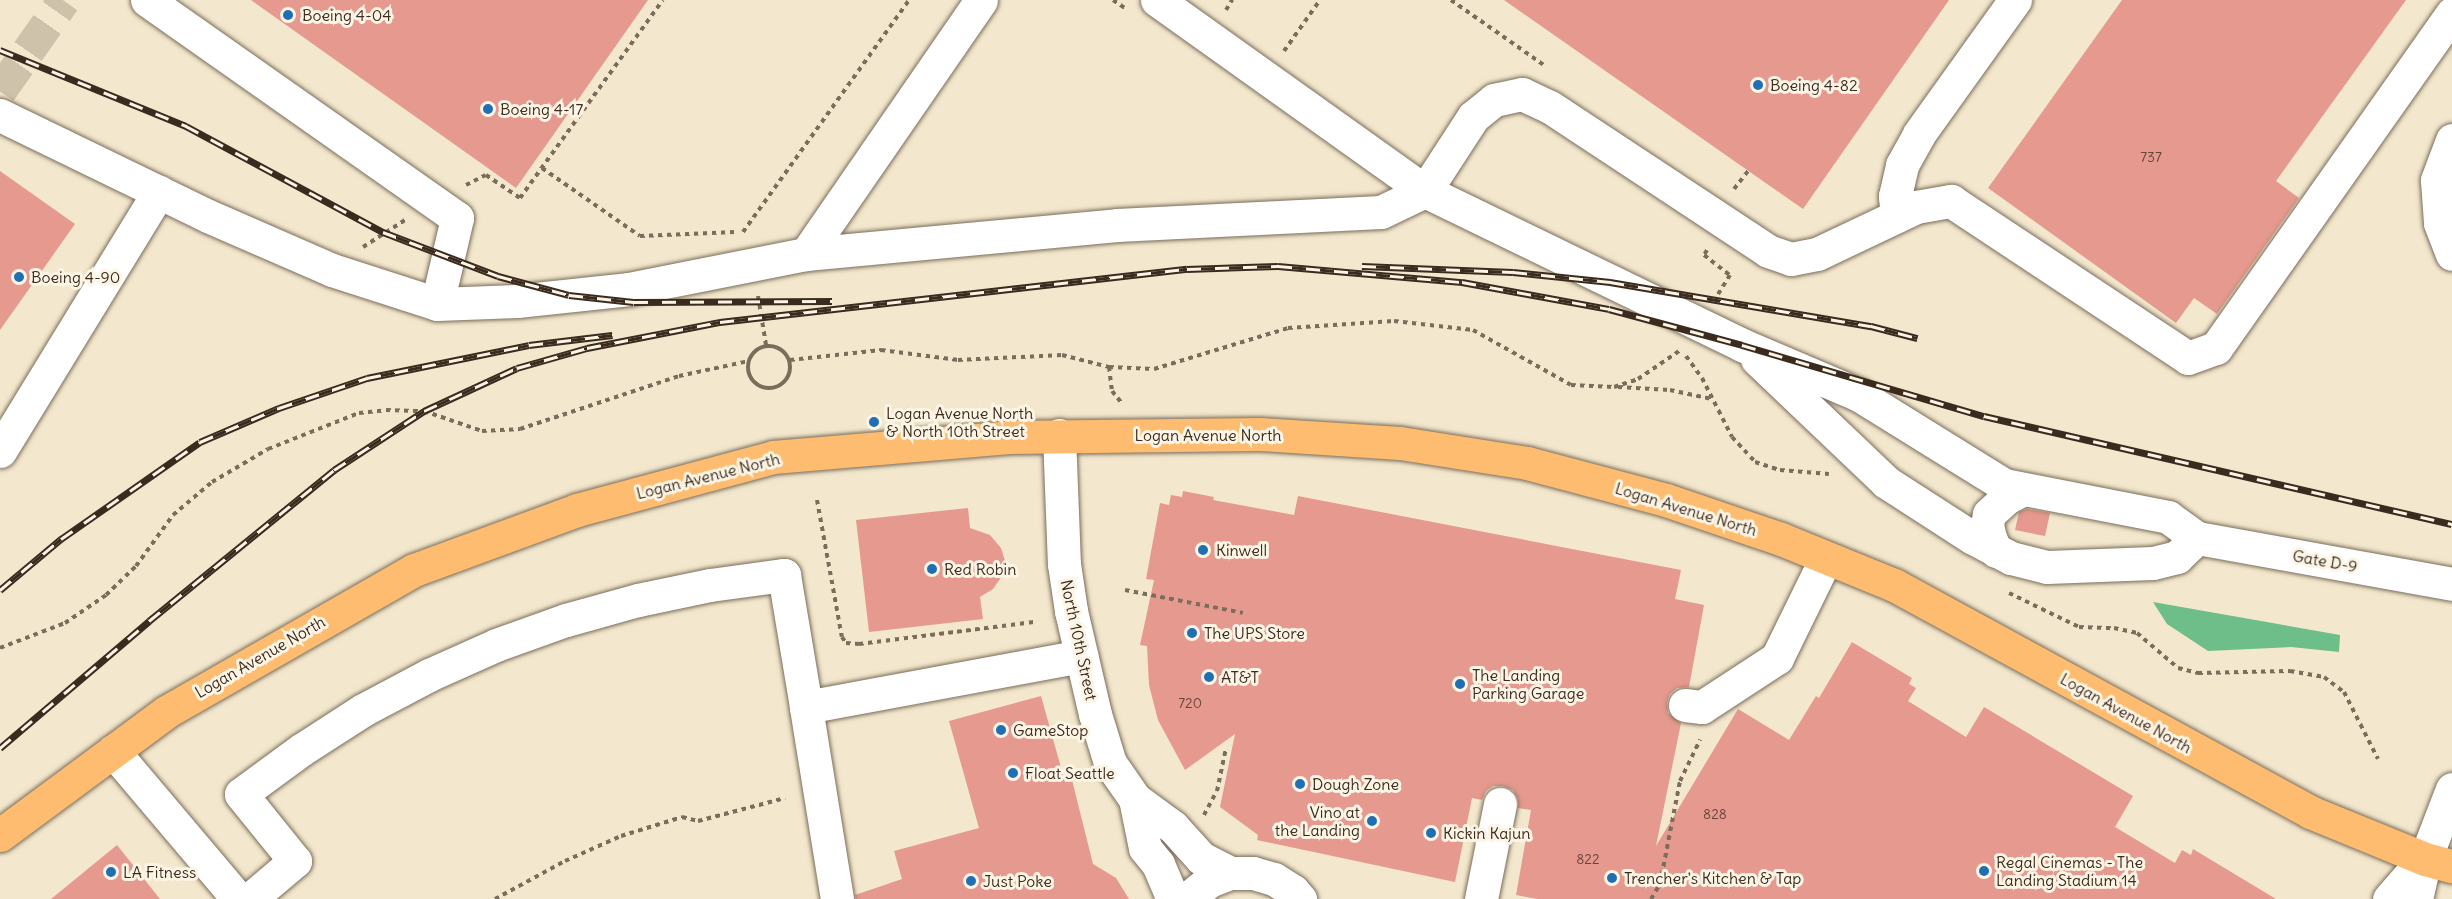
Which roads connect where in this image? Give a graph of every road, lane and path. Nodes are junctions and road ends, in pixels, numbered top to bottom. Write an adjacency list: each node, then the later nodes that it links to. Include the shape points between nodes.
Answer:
1 (147, 0): 18 (street)
2 (663, 0): 14 (path)
3 (909, 0): 14 (path, via 743,232 640,236)
4 (981, 0): 21 (street)
5 (1157, 0): 16 (street)
6 (1320, 0): 10 (path, via 1283,52)
7 (1451, 0): 11 (path)
8 (2015, 0): 19 (street, via 1919,134 1902,165 1895,195)
9 (2452, 14): 19 (street, via 2216,348 2188,358 1951,201 1916,207)
10 (1293, 59)
11 (1552, 71)
12 (0, 115): 17 (street)
13 (2452, 140): 22 (street, via 2437,180 2440,223)
14 (542, 168): 18 (path, via 520,198 486,174)
15 (1748, 171): 20 (path, via 1729,196)
16 (1425, 190): 20 (street, via 1473,117 1494,100 1522,94 1550,106); 21 (street, via 1381,212 1117,225); 25 (street)
17 (159, 192): 23 (street); 34 (street)
18 (436, 202): 23 (path, via 382,232); 24 (street, via 457,218)
19 (1897, 216): 20 (street, via 1817,254 1791,259 1768,251)
20 (1723, 222): 25 (path, via 1704,255 1730,274)
21 (806, 254): 24 (street, via 629,288 517,301)
22 (2452, 254)
23 (332, 270): 24 (street)
24 (437, 304)
25 (1698, 324): 26 (street)
26 (1742, 345): 36 (street, via 1859,394 2004,486); 39 (street, via 1886,482)
27 (790, 360): 28 (path, via 781,348 766,345 753,352); 28 (path, via 786,380 769,388 751,379); 29 (path, via 881,350 958,360 1062,355)
28 (749, 361): 46 (path, via 679,376 520,429 482,430 423,411 359,413 268,449 212,482 173,515 136,566 106,595 65,623)
29 (1109, 367): 30 (path, via 1154,369 1288,328 1394,321 1473,330 1571,385); 32 (path, via 1112,391)
30 (1614, 387): 31 (path, via 1670,390); 31 (path, via 1638,379 1680,350 1702,378)
31 (1712, 399): 35 (path, via 1732,437 1755,462 1780,470)
32 (1121, 401)
33 (1059, 435): 40 (main road, Logan Avenue North, via 1260,434 1400,443 1527,463 1666,500); 47 (street, North 10th Street, via 1064,564); 51 (main road, Logan Avenue North, via 773,457 577,510 414,570 234,671 166,712)
34 (0, 451)
35 (1834, 475)
36 (2022, 490): 38 (street, via 2168,517); 39 (street, via 1989,514 1989,538)
37 (818, 500): 45 (path, via 846,643)
38 (2197, 538): 39 (street, via 2176,557 2153,563 2047,567); 41 (street, Gate D-9)
39 (1996, 550)
40 (1826, 558): 48 (street, via 1776,658); 59 (main road, Logan Avenue North, via 1894,585 2310,812)
41 (2452, 584)
42 (1125, 590): 44 (path)
43 (2008, 593): 52 (path, via 2079,627 2137,633 2178,668 2198,673 2290,671 2324,677 2344,692)
44 (1243, 614)
45 (1034, 622)
46 (0, 648)
47 (1081, 656): 49 (street); 55 (street, North 10th Street, via 1110,763)
48 (1694, 706): 69 (path, via 1703,734 1680,781 1660,884)
49 (806, 707): 62 (street, via 784,575 710,585 566,620 429,675 327,733 241,794 295,861); 64 (street)
50 (1226, 748): 57 (path, via 1217,791)
51 (113, 751): 58 (main road, Logan Avenue North); 61 (street)
52 (2378, 759)
53 (2452, 789): 59 (street)
54 (785, 798): 63 (path, via 698,820 682,817 621,836)
55 (1135, 799): 60 (street, North 10th Street, via 1173,827 1201,858); 65 (street, North 10th Street, via 1145,848 1158,864)
56 (1500, 804): 68 (street)
57 (1204, 815)
58 (0, 835)
59 (2438, 862): 70 (street); 71 (street)
60 (1230, 873): 66 (street, via 1209,881); 67 (street, via 1253,873 1274,879)
61 (238, 899)
62 (250, 899)
63 (495, 899)
64 (837, 899)
65 (1173, 899)
66 (1187, 899)
67 (1300, 899)
68 (1481, 899)
69 (1651, 899)
70 (2389, 899)
71 (2416, 899)

